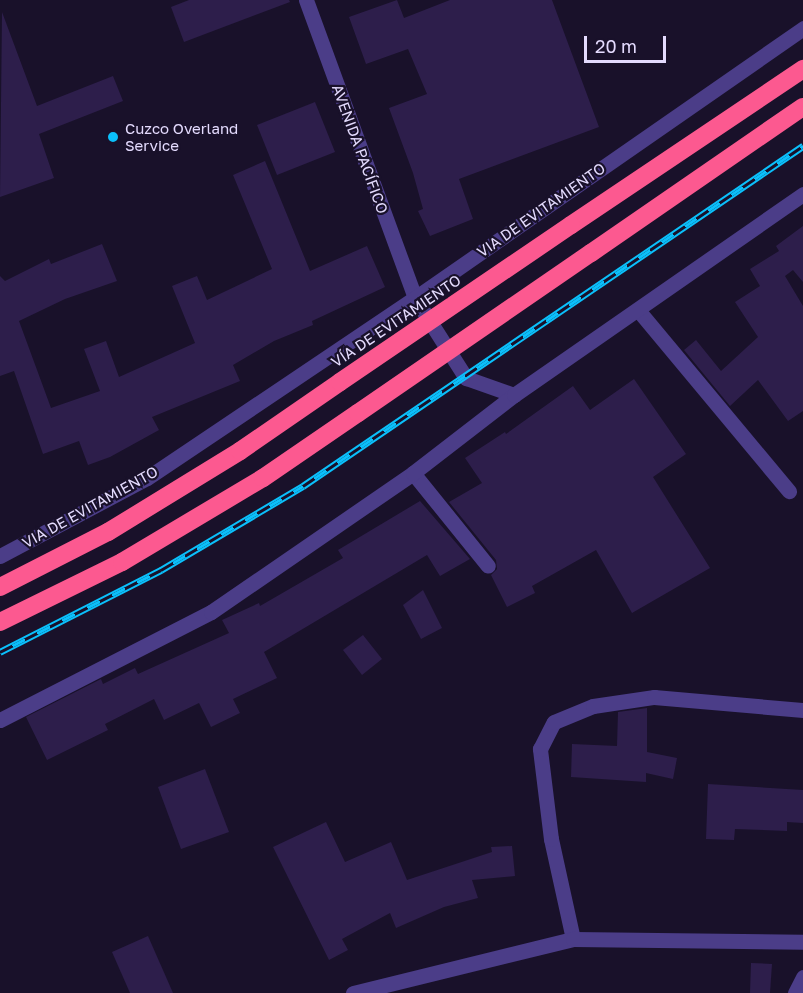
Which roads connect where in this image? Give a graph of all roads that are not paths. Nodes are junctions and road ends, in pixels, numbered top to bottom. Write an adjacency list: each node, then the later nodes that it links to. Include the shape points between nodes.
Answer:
1 (306, 0): 6 (street, AVENIDA PACÍFICO)
2 (803, 28): 6 (street, VIA DE EVITAMIENTO)
3 (803, 69): 13 (highway, VÍA DE EVITAMIENTO, bridge, via 240,451 108,532)
4 (803, 107): 14 (highway, bridge, via 263,478 122,562)
5 (803, 194): 7 (street)
6 (415, 297): 8 (street, AVENIDA PACÍFICO, via 466,378); 11 (street, VIA DE EVITAMIENTO, via 147,478)
7 (638, 310): 8 (street); 10 (street)
8 (514, 395): 9 (street)
9 (413, 473): 12 (street); 16 (street, via 211,612)
10 (789, 491)
11 (0, 556)
12 (488, 566)
13 (0, 587)
14 (0, 622)
15 (803, 710): 17 (street, via 654,697 593,706 554,722 540,749 551,839)
16 (0, 720)
17 (573, 939): 18 (street); 20 (street)
18 (803, 942)
19 (803, 977): 21 (street)
20 (353, 993)
21 (795, 993)

